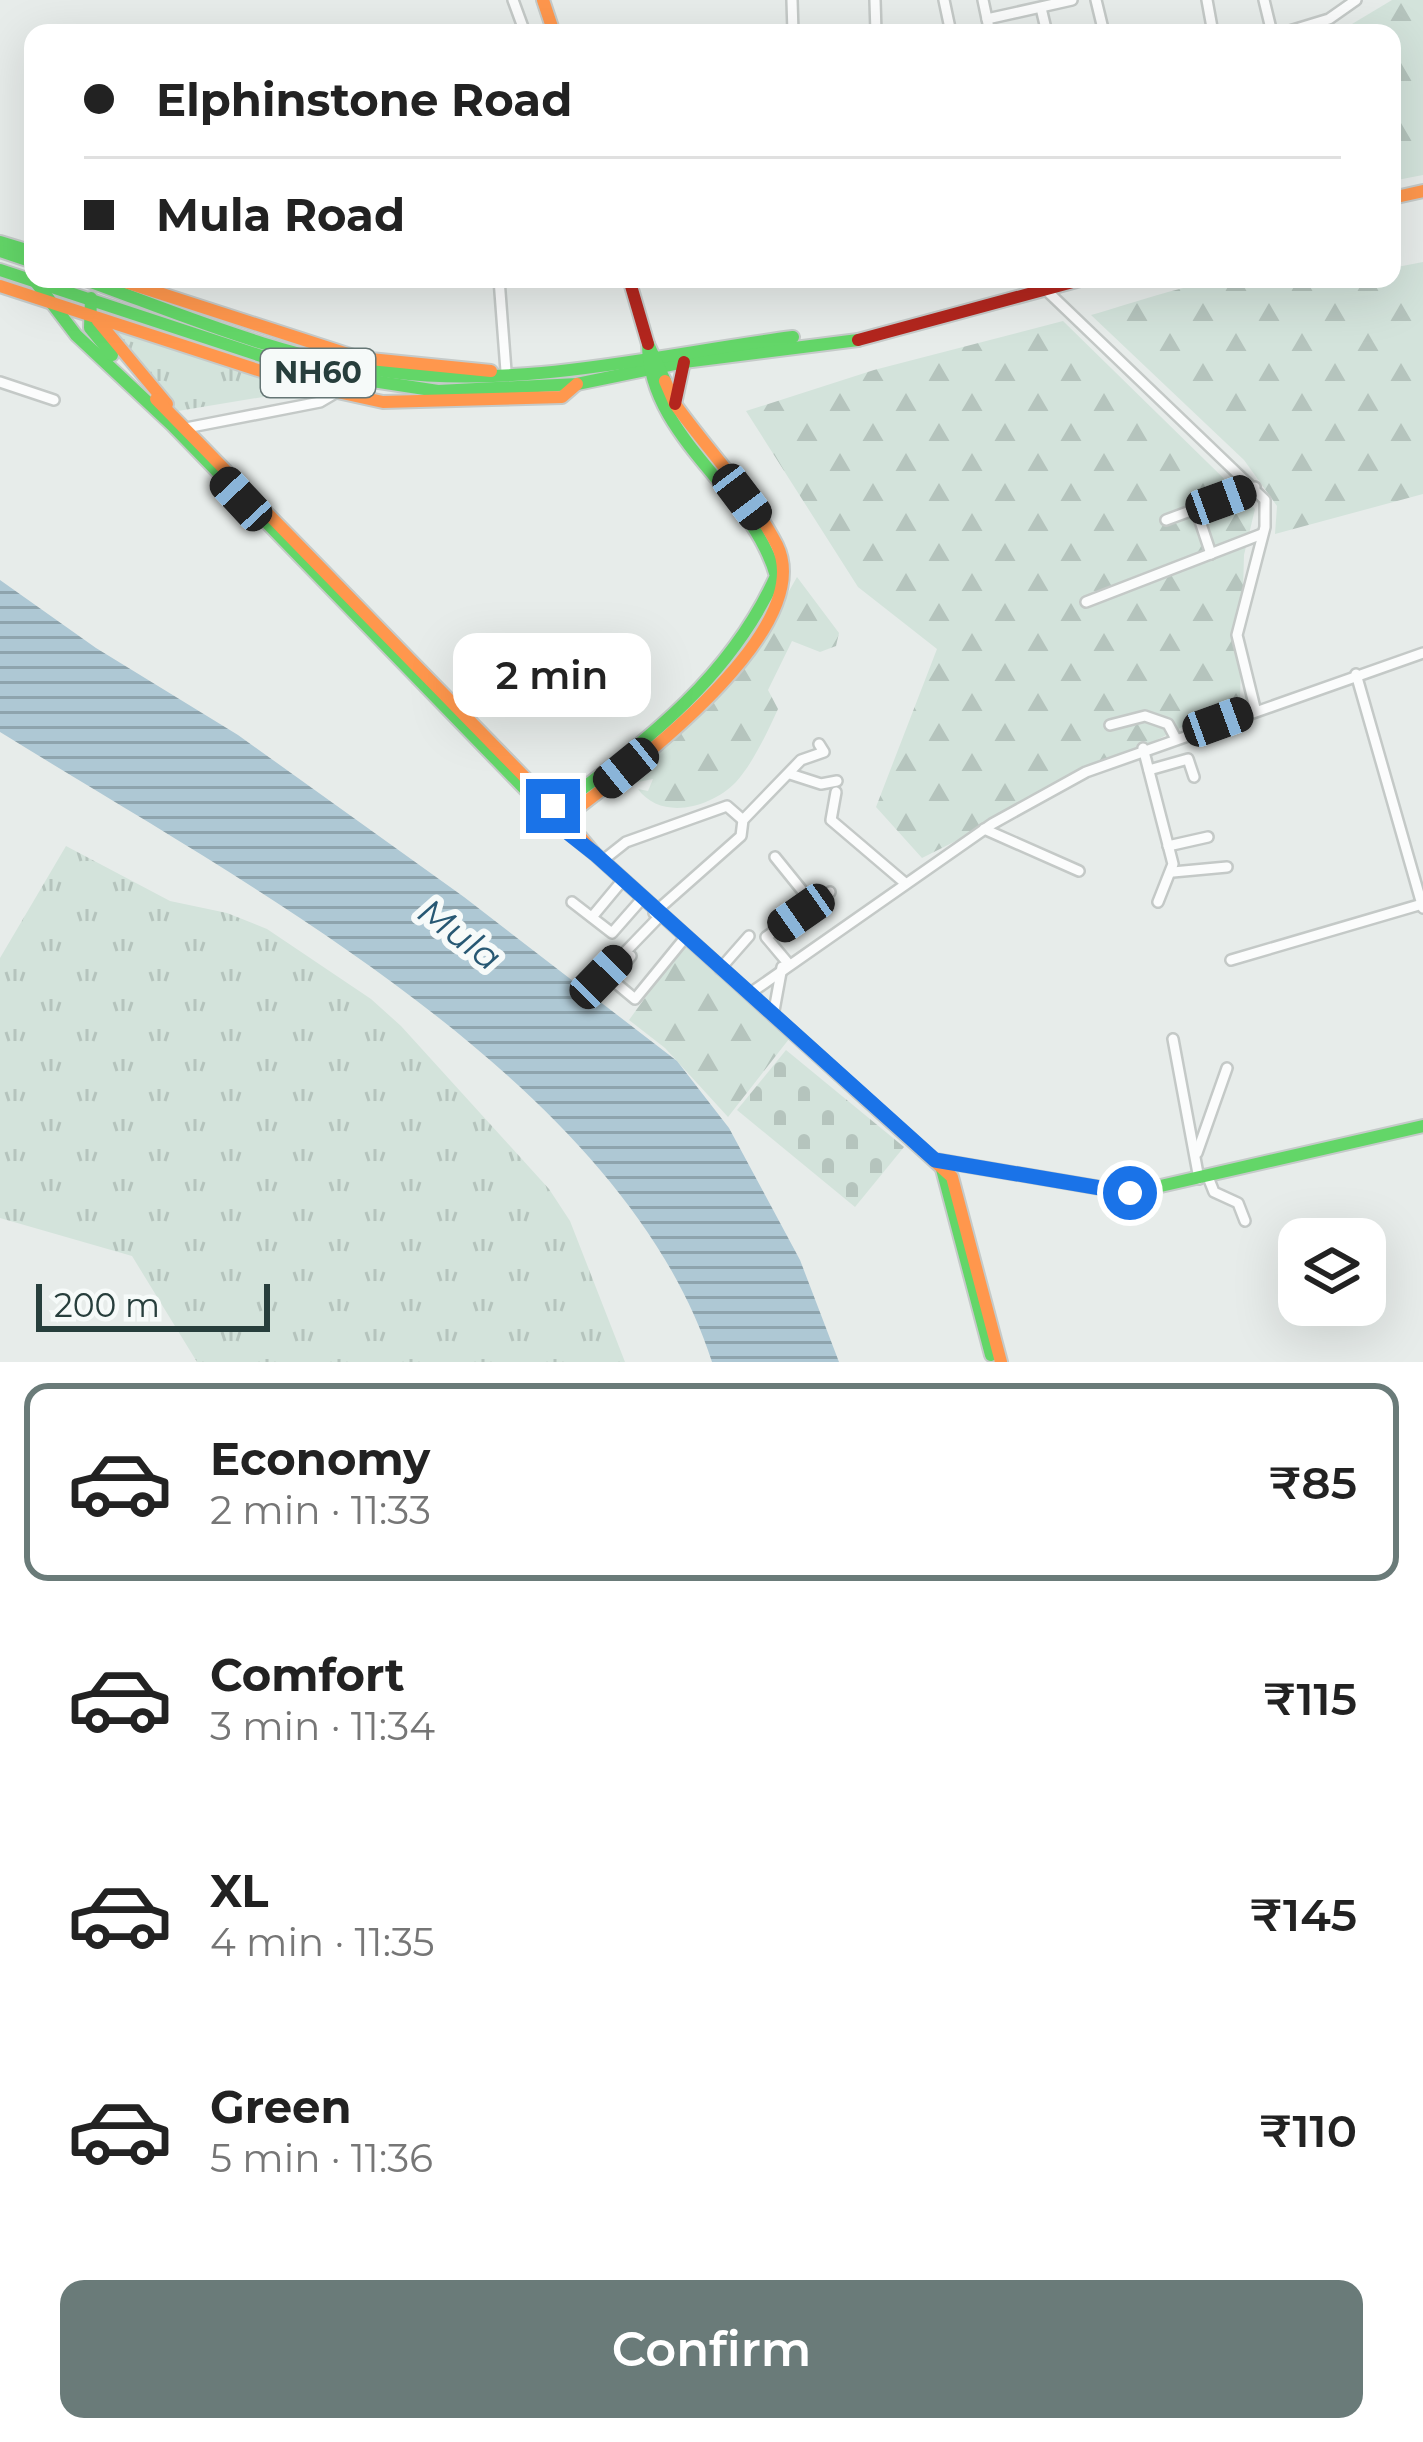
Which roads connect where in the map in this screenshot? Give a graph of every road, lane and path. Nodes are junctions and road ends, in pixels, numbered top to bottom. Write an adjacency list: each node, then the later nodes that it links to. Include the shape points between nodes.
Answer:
1 (983, 0): 5 (street)
2 (1072, 0): 4 (street)
3 (1356, 0): 8 (street)
4 (1041, 8): 5 (street); 7 (street)
5 (987, 19): 6 (street)
6 (988, 24)
7 (1045, 24)
8 (1315, 24)
9 (0, 286): 19 (main road)
10 (37, 288): 19 (main road)
11 (48, 288): 20 (main road, NH60)
12 (109, 288): 23 (main road, NH60, via 311,357 419,375)
13 (144, 288): 23 (main road, via 360,358)
14 (499, 288): 23 (street)
15 (632, 288): 21 (main road)
16 (1018, 288): 21 (main road, NH60, via 854,330)
17 (1023, 288): 22 (main road, NH60, via 856,341)
18 (1048, 288): 30 (street)
19 (40, 297): 20 (main road); 29 (main road)
20 (92, 310): 25 (main road, NH60, via 386,386); 26 (main road); 29 (main road)
21 (652, 359): 22 (main road, NH60); 23 (main road, NH60); 25 (main road, NH60); 28 (main road); 49 (main road, via 680,429 771,553 776,576 738,650 697,698)
22 (684, 362): 28 (main road)
23 (500, 372)
24 (0, 382): 27 (street)
25 (578, 384): 26 (main road, via 562,397 427,404)
26 (337, 392): 29 (street, via 320,403)
27 (54, 400)
28 (675, 404): 49 (main road, via 775,541 785,577 746,655 704,704)
29 (183, 429): 49 (main road)
30 (1255, 487): 31 (street); 33 (street, via 1267,512)
31 (1196, 509): 32 (street); 34 (street)
32 (1166, 520)
33 (1262, 534): 34 (street); 38 (street, via 1237,634)
34 (1211, 554): 35 (street)
35 (1086, 602)
36 (1423, 652): 37 (street)
37 (1356, 674): 38 (street); 66 (street)
38 (1255, 708): 40 (street)
39 (1110, 725): 40 (street, via 1144,716)
40 (1178, 736): 42 (street); 43 (street)
41 (819, 744): 45 (street, via 824,752 803,758)
42 (1143, 748): 44 (street); 51 (street)
43 (1188, 759): 44 (street); 46 (street)
44 (1149, 770): 53 (street)
45 (790, 775): 50 (street); 60 (street, via 836,787 831,820)
46 (1193, 777)
47 (740, 796): 48 (street)
48 (727, 806): 50 (street); 55 (street)
49 (560, 815): 55 (main road)
50 (743, 820): 67 (street, via 741,836)
51 (984, 829): 57 (street); 60 (street)
52 (1208, 837): 53 (street)
53 (1168, 847): 58 (street)
54 (775, 857): 65 (street)
55 (598, 858): 59 (main road)
56 (1227, 867): 58 (street)
57 (1079, 871)
58 (1173, 872): 64 (street)
59 (622, 881): 62 (main road); 68 (street)
60 (905, 883): 73 (street)
61 (830, 892): 65 (street)
62 (641, 900): 67 (main road); 68 (street, via 612,933)
63 (572, 902): 68 (street)
64 (1158, 902)
65 (813, 904): 73 (street, via 766,937)
66 (1422, 906): 72 (street)
67 (656, 915): 70 (main road); 75 (street)
68 (592, 917)
69 (749, 936): 74 (street)
70 (684, 939): 71 (street, via 634,999 611,979); 74 (main road)
71 (631, 956)
72 (1231, 959)
73 (784, 964): 76 (street); 77 (street)
74 (720, 969): 76 (main road)
75 (601, 977)
76 (749, 994): 77 (main road)
77 (773, 1016): 82 (main road)
78 (1173, 1039): 81 (street)
79 (1227, 1068): 81 (street)
80 (1423, 1126): 83 (main road)
81 (1196, 1159): 83 (street)
82 (938, 1165): 83 (main road, via 1130,1193); 85 (main road)
83 (1204, 1178): 84 (street, via 1238,1203)
84 (1244, 1221)
85 (997, 1362)

